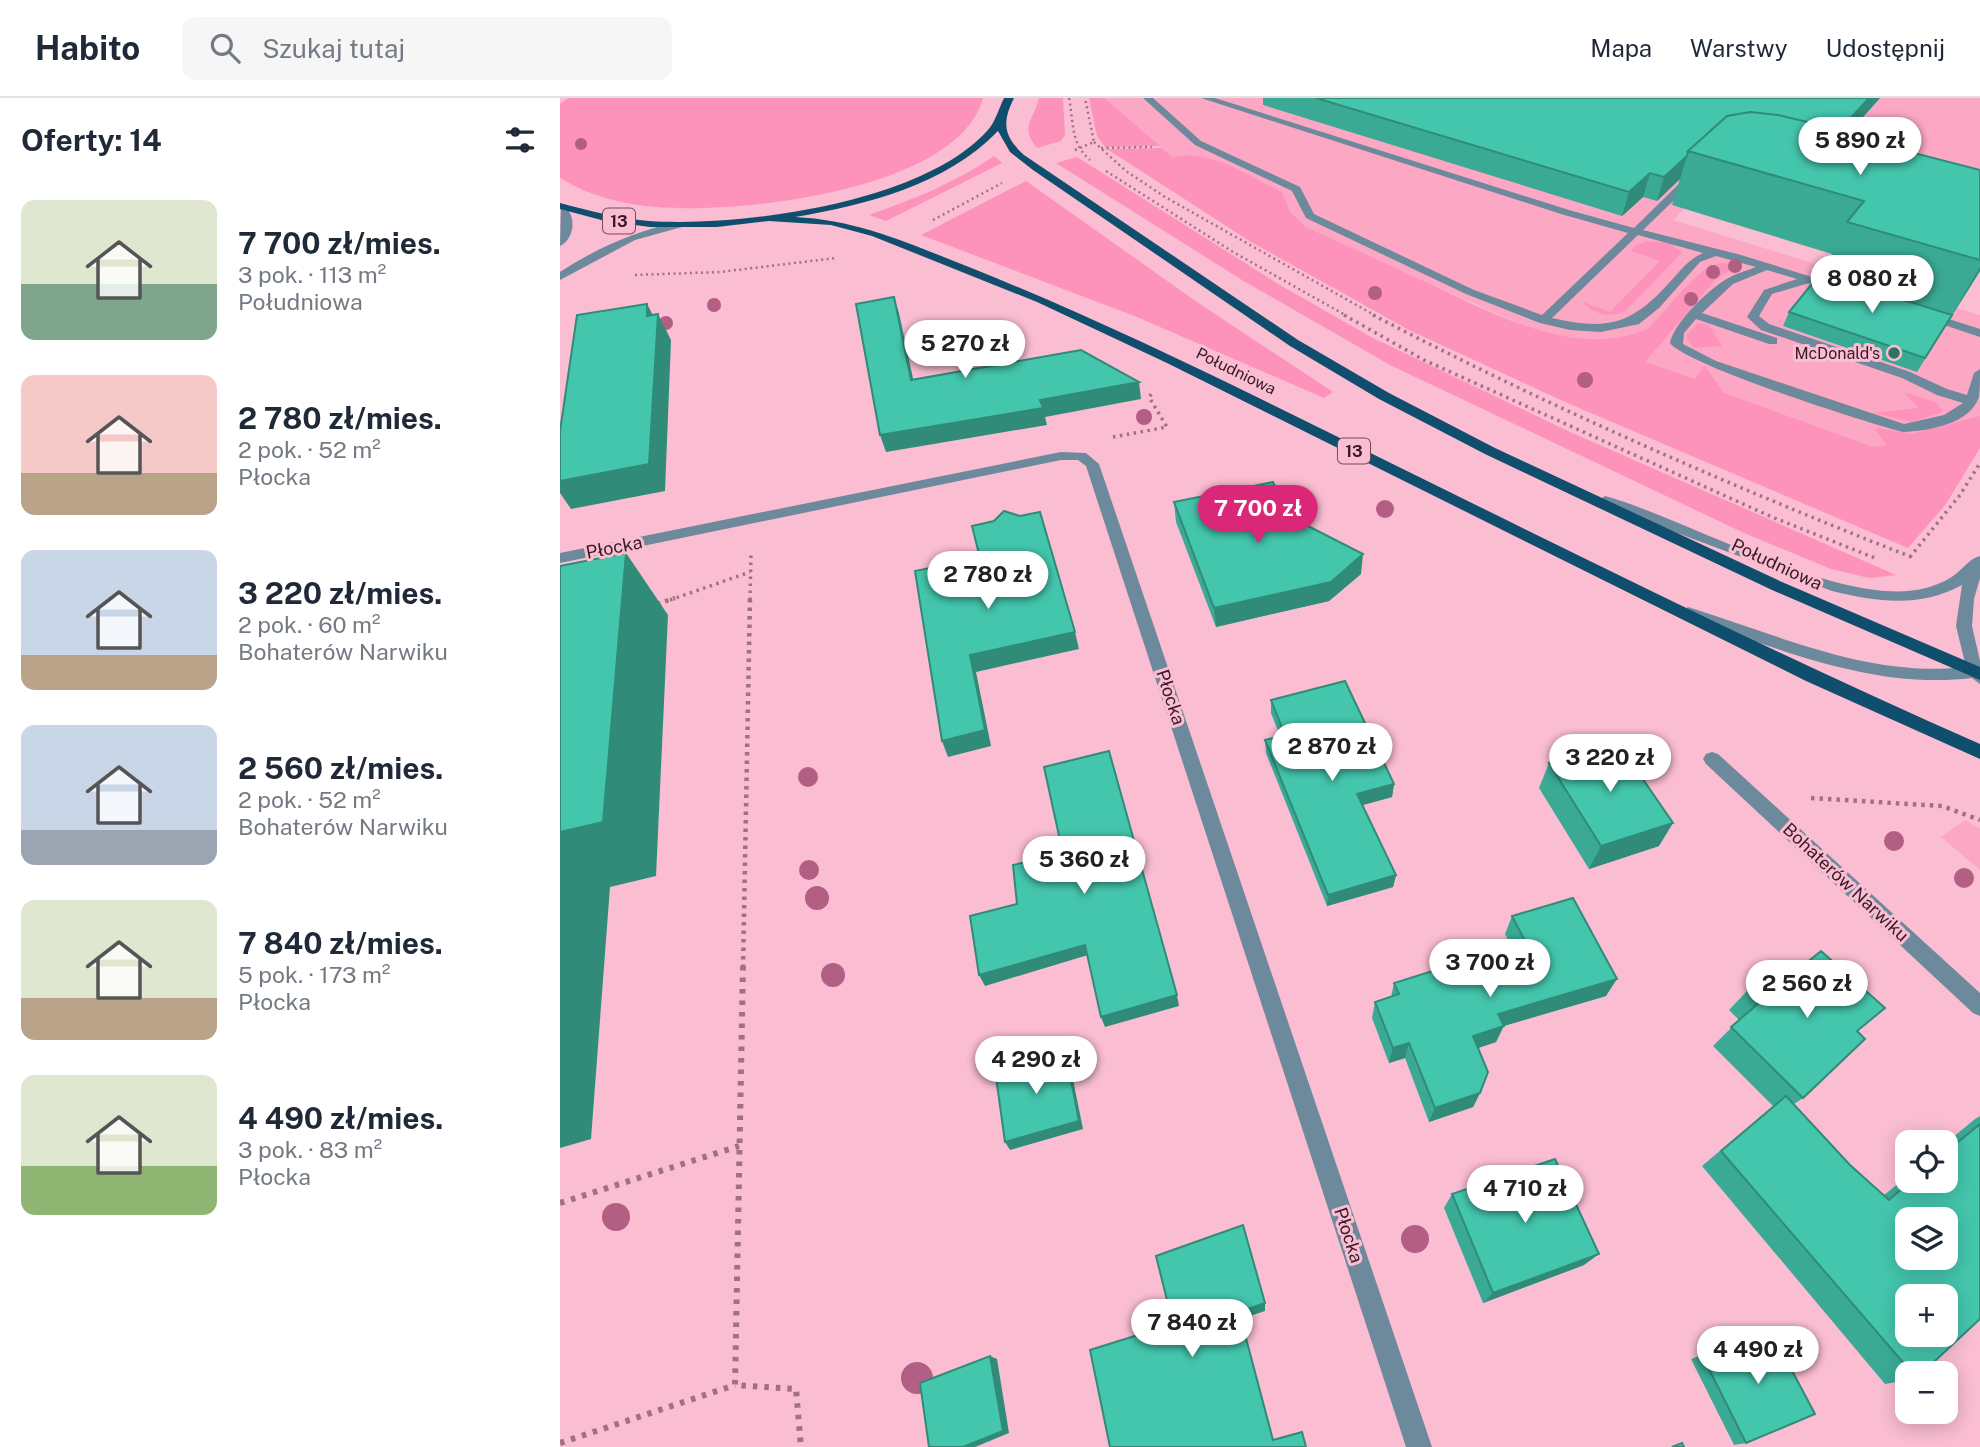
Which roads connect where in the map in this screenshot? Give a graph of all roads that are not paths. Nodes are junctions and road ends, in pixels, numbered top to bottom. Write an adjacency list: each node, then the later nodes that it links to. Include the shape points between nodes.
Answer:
1 (1009, 98): 4 (main road)
2 (1148, 98): 18 (street, via 1195,140 1296,189 1310,216 1470,292)
3 (1206, 98): 9 (street)
4 (1002, 118): 7 (main road, via 967,153 922,178 864,200); 23 (main road, Południowa, via 1002,132 1009,145 1034,167 1283,336 1384,396)
5 (1705, 164): 9 (street)
6 (561, 206): 8 (main road, 13, via 613,220); 10 (street, via 568,226)
7 (772, 219): 8 (main road, 13); 26 (main road, Południowa / 13, via 831,222 876,234 1041,300)
8 (678, 225): 13 (street, via 632,237)
9 (1634, 233): 11 (street); 18 (street)
10 (560, 243)
11 (1710, 254): 12 (street); 18 (street, via 1696,260 1646,315 1635,321 1601,328)
12 (1767, 266): 14 (street); 16 (street, via 1729,282)
13 (560, 277)
14 (1809, 279): 15 (street); 21 (street, via 1768,292 1753,317 1765,327 1906,374)
15 (1846, 290)
16 (1694, 314): 21 (street, via 1901,384); 22 (street, via 1676,338 1687,353 1892,426 1917,428 1958,414)
17 (1918, 314): 19 (street)
18 (1544, 320)
19 (1980, 333)
20 (1980, 373): 22 (street)
21 (1942, 391): 22 (street)
22 (1970, 400)
23 (1564, 486): 25 (street, Południowa, via 1843,591 1926,594 1964,578); 27 (main road, Południowa)
24 (560, 558): 31 (street, Płocka, via 1048,459 1081,456 1093,464)
25 (1980, 561): 27 (street, Południowa, via 1967,594 1963,625)
26 (1664, 606): 27 (street, Południowa, via 1872,669 1937,676); 28 (main road, Południowa / 13)
27 (1979, 674)
28 (1980, 752)
29 (1712, 759): 30 (street, Bohaterów Narwiku)
30 (1980, 1006)
31 (1419, 1447)

